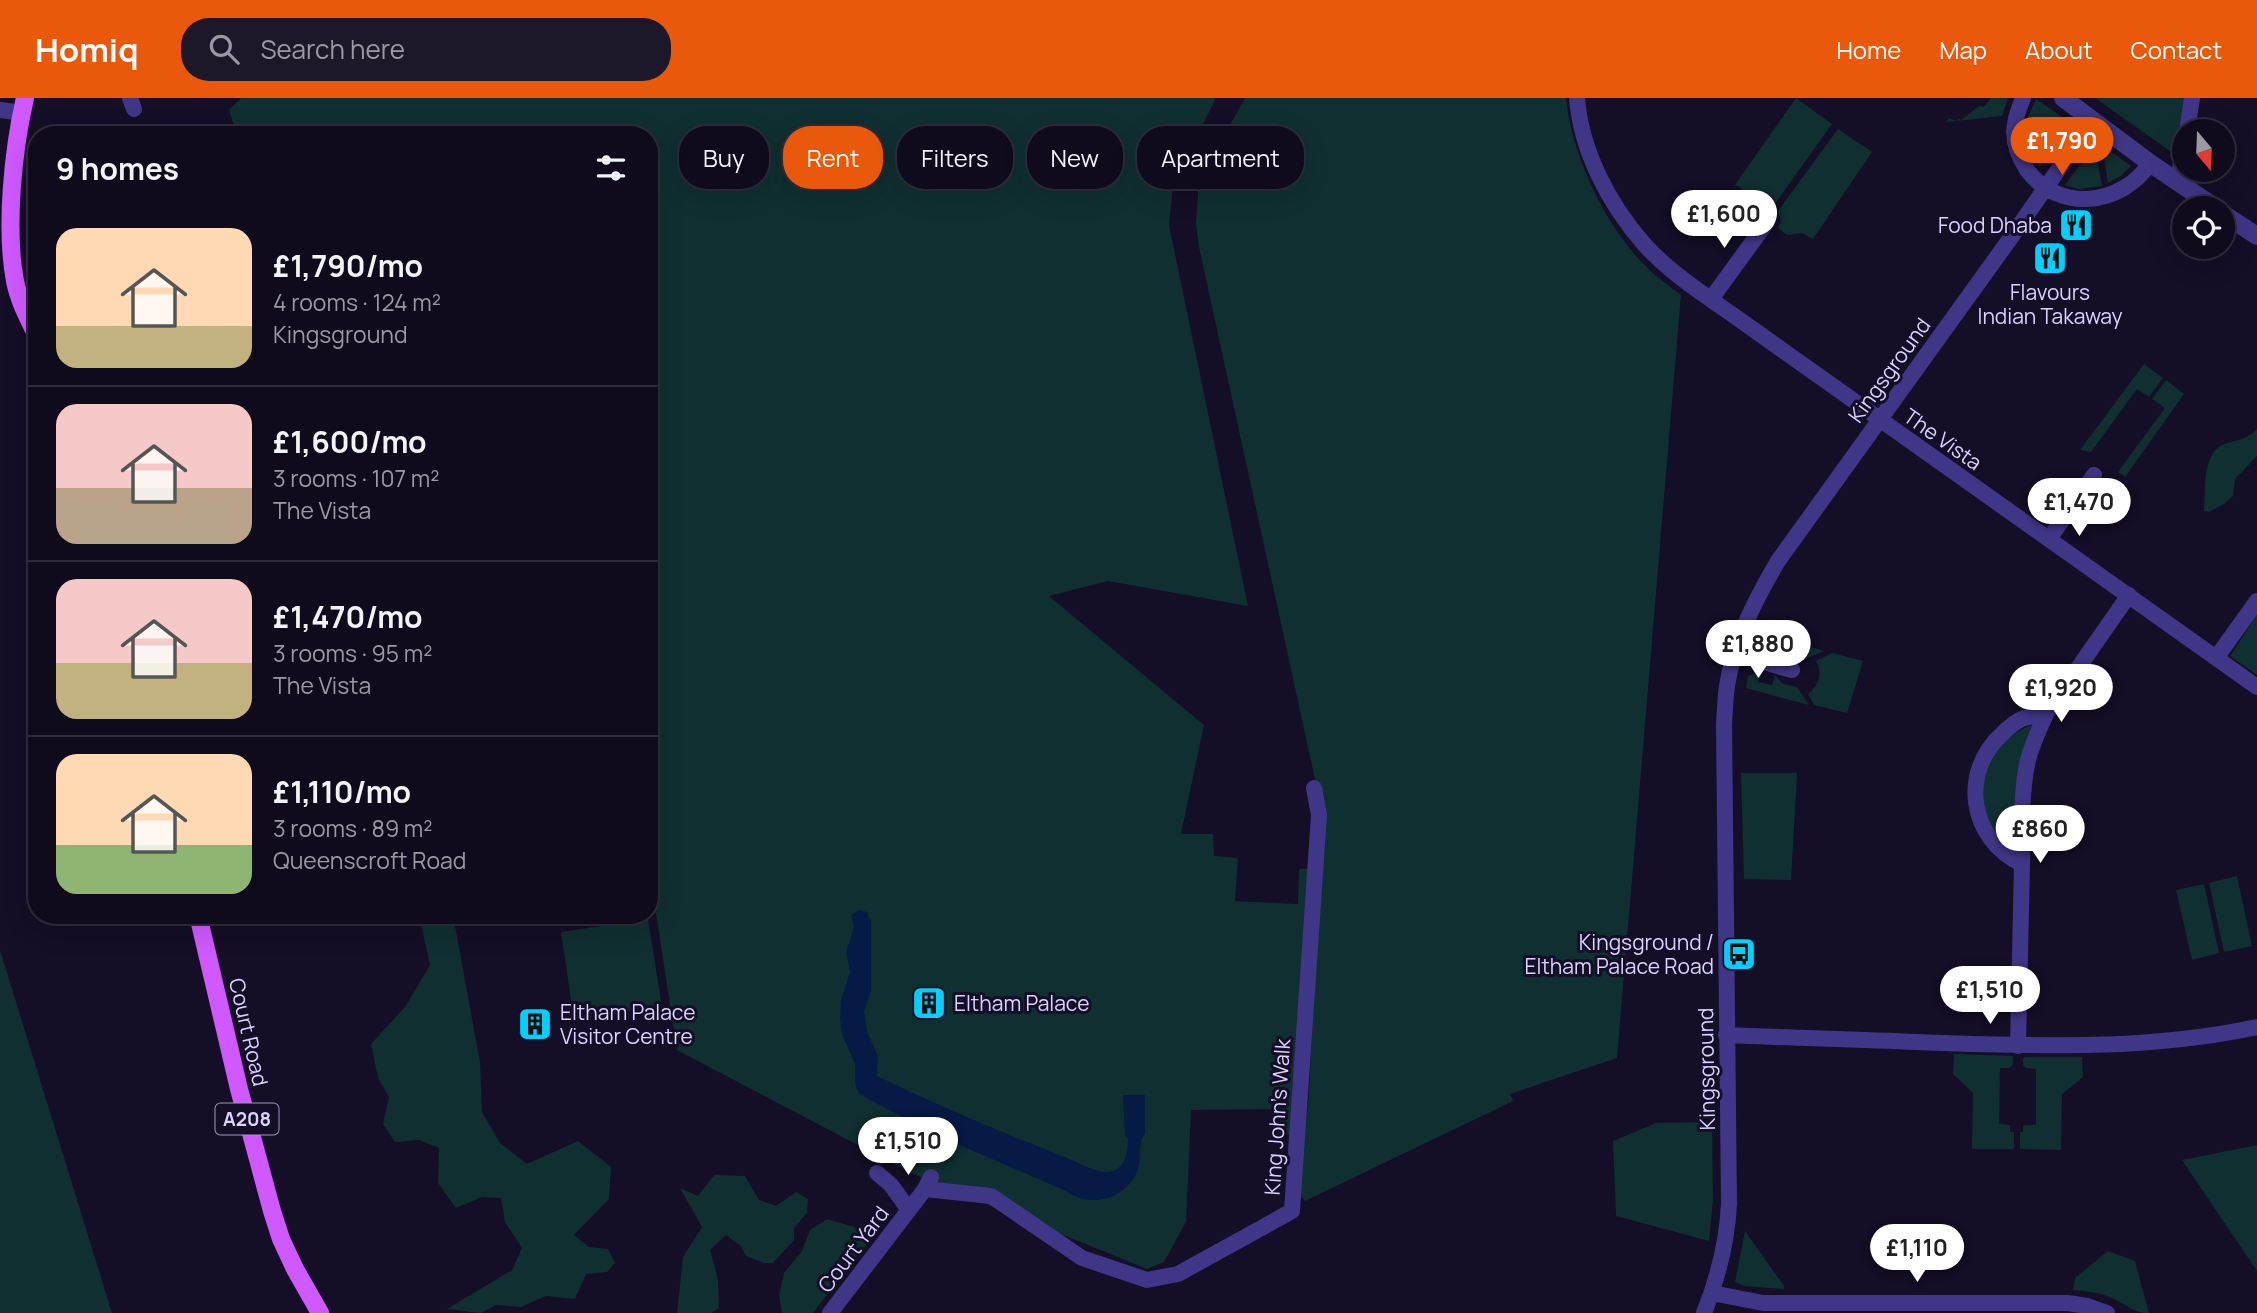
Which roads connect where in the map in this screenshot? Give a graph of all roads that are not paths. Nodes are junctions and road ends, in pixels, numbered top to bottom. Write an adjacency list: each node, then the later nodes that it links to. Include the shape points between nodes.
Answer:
1 (1577, 98): 17 (street, The Vista, via 1590,154 1620,213 1645,245)
2 (2023, 98): 12 (street, via 2015,122 2016,147 2024,166)
3 (2063, 98): 8 (street)
4 (2192, 98): 7 (street)
5 (24, 106): 6 (street); 18 (main road, via 12,200 13,259 15,281)
6 (0, 110)
7 (2189, 119)
8 (2093, 120): 9 (street); 12 (street, Kingsground)
9 (2150, 163): 10 (street); 12 (street, via 2122,189 2098,199 2072,199)
10 (2172, 177)
11 (2179, 182): 13 (street)
12 (2045, 187): 19 (street, Kingsground)
13 (2199, 196)
14 (1767, 222): 17 (street)
15 (2235, 222): 16 (street)
16 (2257, 236)
17 (1711, 299): 19 (street, The Vista)
18 (28, 317)
19 (1880, 419): 21 (street, The Vista); 24 (street, Kingsground, via 1778,561 1759,593)
20 (2094, 475): 21 (street)
21 (2049, 540): 22 (street, The Vista)
22 (2129, 595): 25 (street, The Vista); 28 (street)
23 (2257, 601): 25 (street)
24 (1735, 654): 26 (street); 33 (street, Kingsground, via 1724,724)
25 (2216, 658): 27 (street, The Vista)
26 (1792, 670)
27 (2257, 687)
28 (2046, 714): 30 (street, via 2028,760); 30 (street, via 2024,718 1993,742 1975,781 1975,801 1991,841 2007,858)
29 (1314, 788): 36 (street, King John's Walk, via 1319,815 1292,1211 1178,1274 1147,1280 1082,1258 991,1196)
30 (2022, 864): 34 (street)
31 (200, 924): 39 (main road, Court Road / A208, via 275,1221)
32 (2257, 1027): 34 (street, via 2131,1044)
33 (1726, 1035): 34 (street); 38 (street, Kingsground, via 1729,1204 1726,1239)
34 (2018, 1046)
35 (877, 1173): 37 (street, Court Yard)
36 (928, 1183): 37 (street, Court Yard)
37 (909, 1210): 40 (street, Court Yard)
38 (1712, 1293): 41 (street, Kingsground); 42 (street, via 1763,1303 2068,1303)
39 (320, 1313)
40 (830, 1313)
41 (1704, 1313)
42 (2107, 1313)

